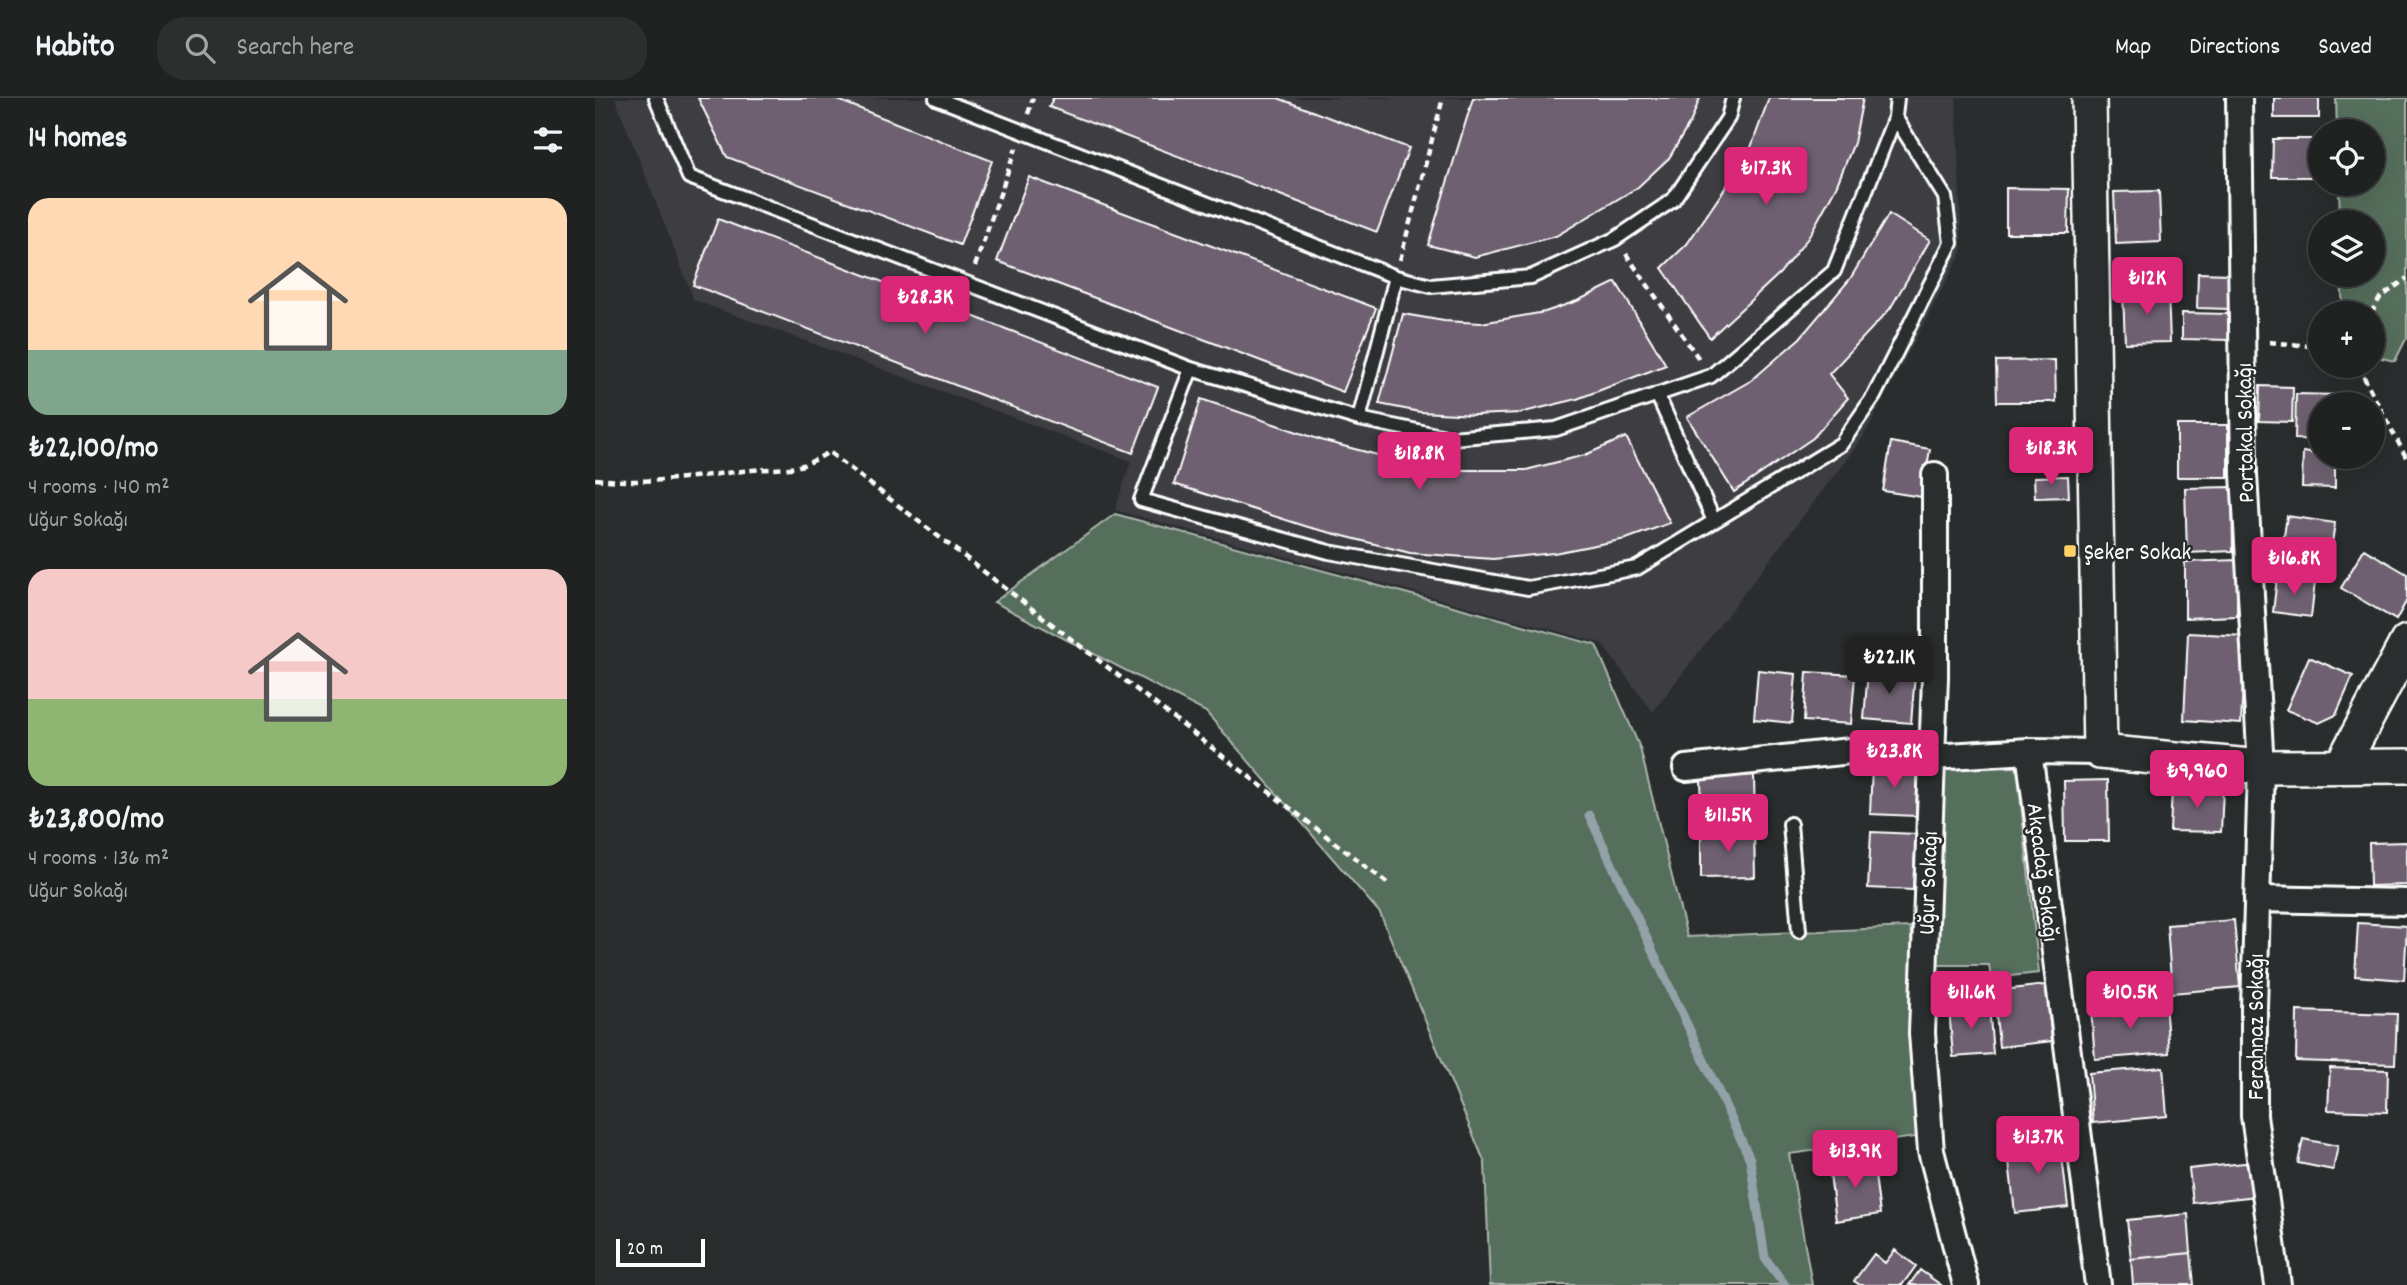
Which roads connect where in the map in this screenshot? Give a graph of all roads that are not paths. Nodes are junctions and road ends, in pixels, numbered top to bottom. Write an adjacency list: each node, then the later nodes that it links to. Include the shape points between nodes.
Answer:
1 (656, 98): 9 (lane, via 689,177)
2 (936, 98): 8 (lane)
3 (1733, 98): 8 (lane, via 1728,118 1673,200 1615,239 1531,277 1431,286)
4 (1897, 98): 7 (lane)
5 (2089, 98): 16 (street)
6 (2239, 98): 20 (street, Portakal Sokağı, via 2244,474)
7 (1895, 117): 10 (lane, via 1834,271 1711,376); 13 (lane, via 1945,197 1951,243 1874,396 1840,444)
8 (1396, 276): 11 (lane)
9 (1191, 369): 11 (lane); 13 (lane, via 1141,500 1329,552 1528,588 1637,568)
10 (1657, 394): 11 (lane, via 1556,429 1451,438); 13 (lane)
11 (1359, 419)
12 (1935, 475): 17 (street, Uğur Sokağı)
13 (1714, 521)
14 (2407, 642): 18 (street)
15 (2029, 751): 16 (street); 17 (street); 27 (street, Akçadağ Sokağı)
16 (2100, 752): 20 (street)
17 (1932, 757): 21 (street, via 1870,749); 26 (street, Uğur Sokağı, via 1922,1033 1931,1151)
18 (2342, 765): 19 (street); 20 (street)
19 (2407, 766)
20 (2261, 767): 23 (street, Ferahnaz Sokağı)
21 (1686, 768)
22 (1790, 824): 25 (lane)
23 (2257, 898): 24 (street); 28 (street, Ferahnaz Sokağı, via 2254,1116)
24 (2407, 902)
25 (1799, 931)
26 (1966, 1285)
27 (2098, 1285)
28 (2278, 1285)

